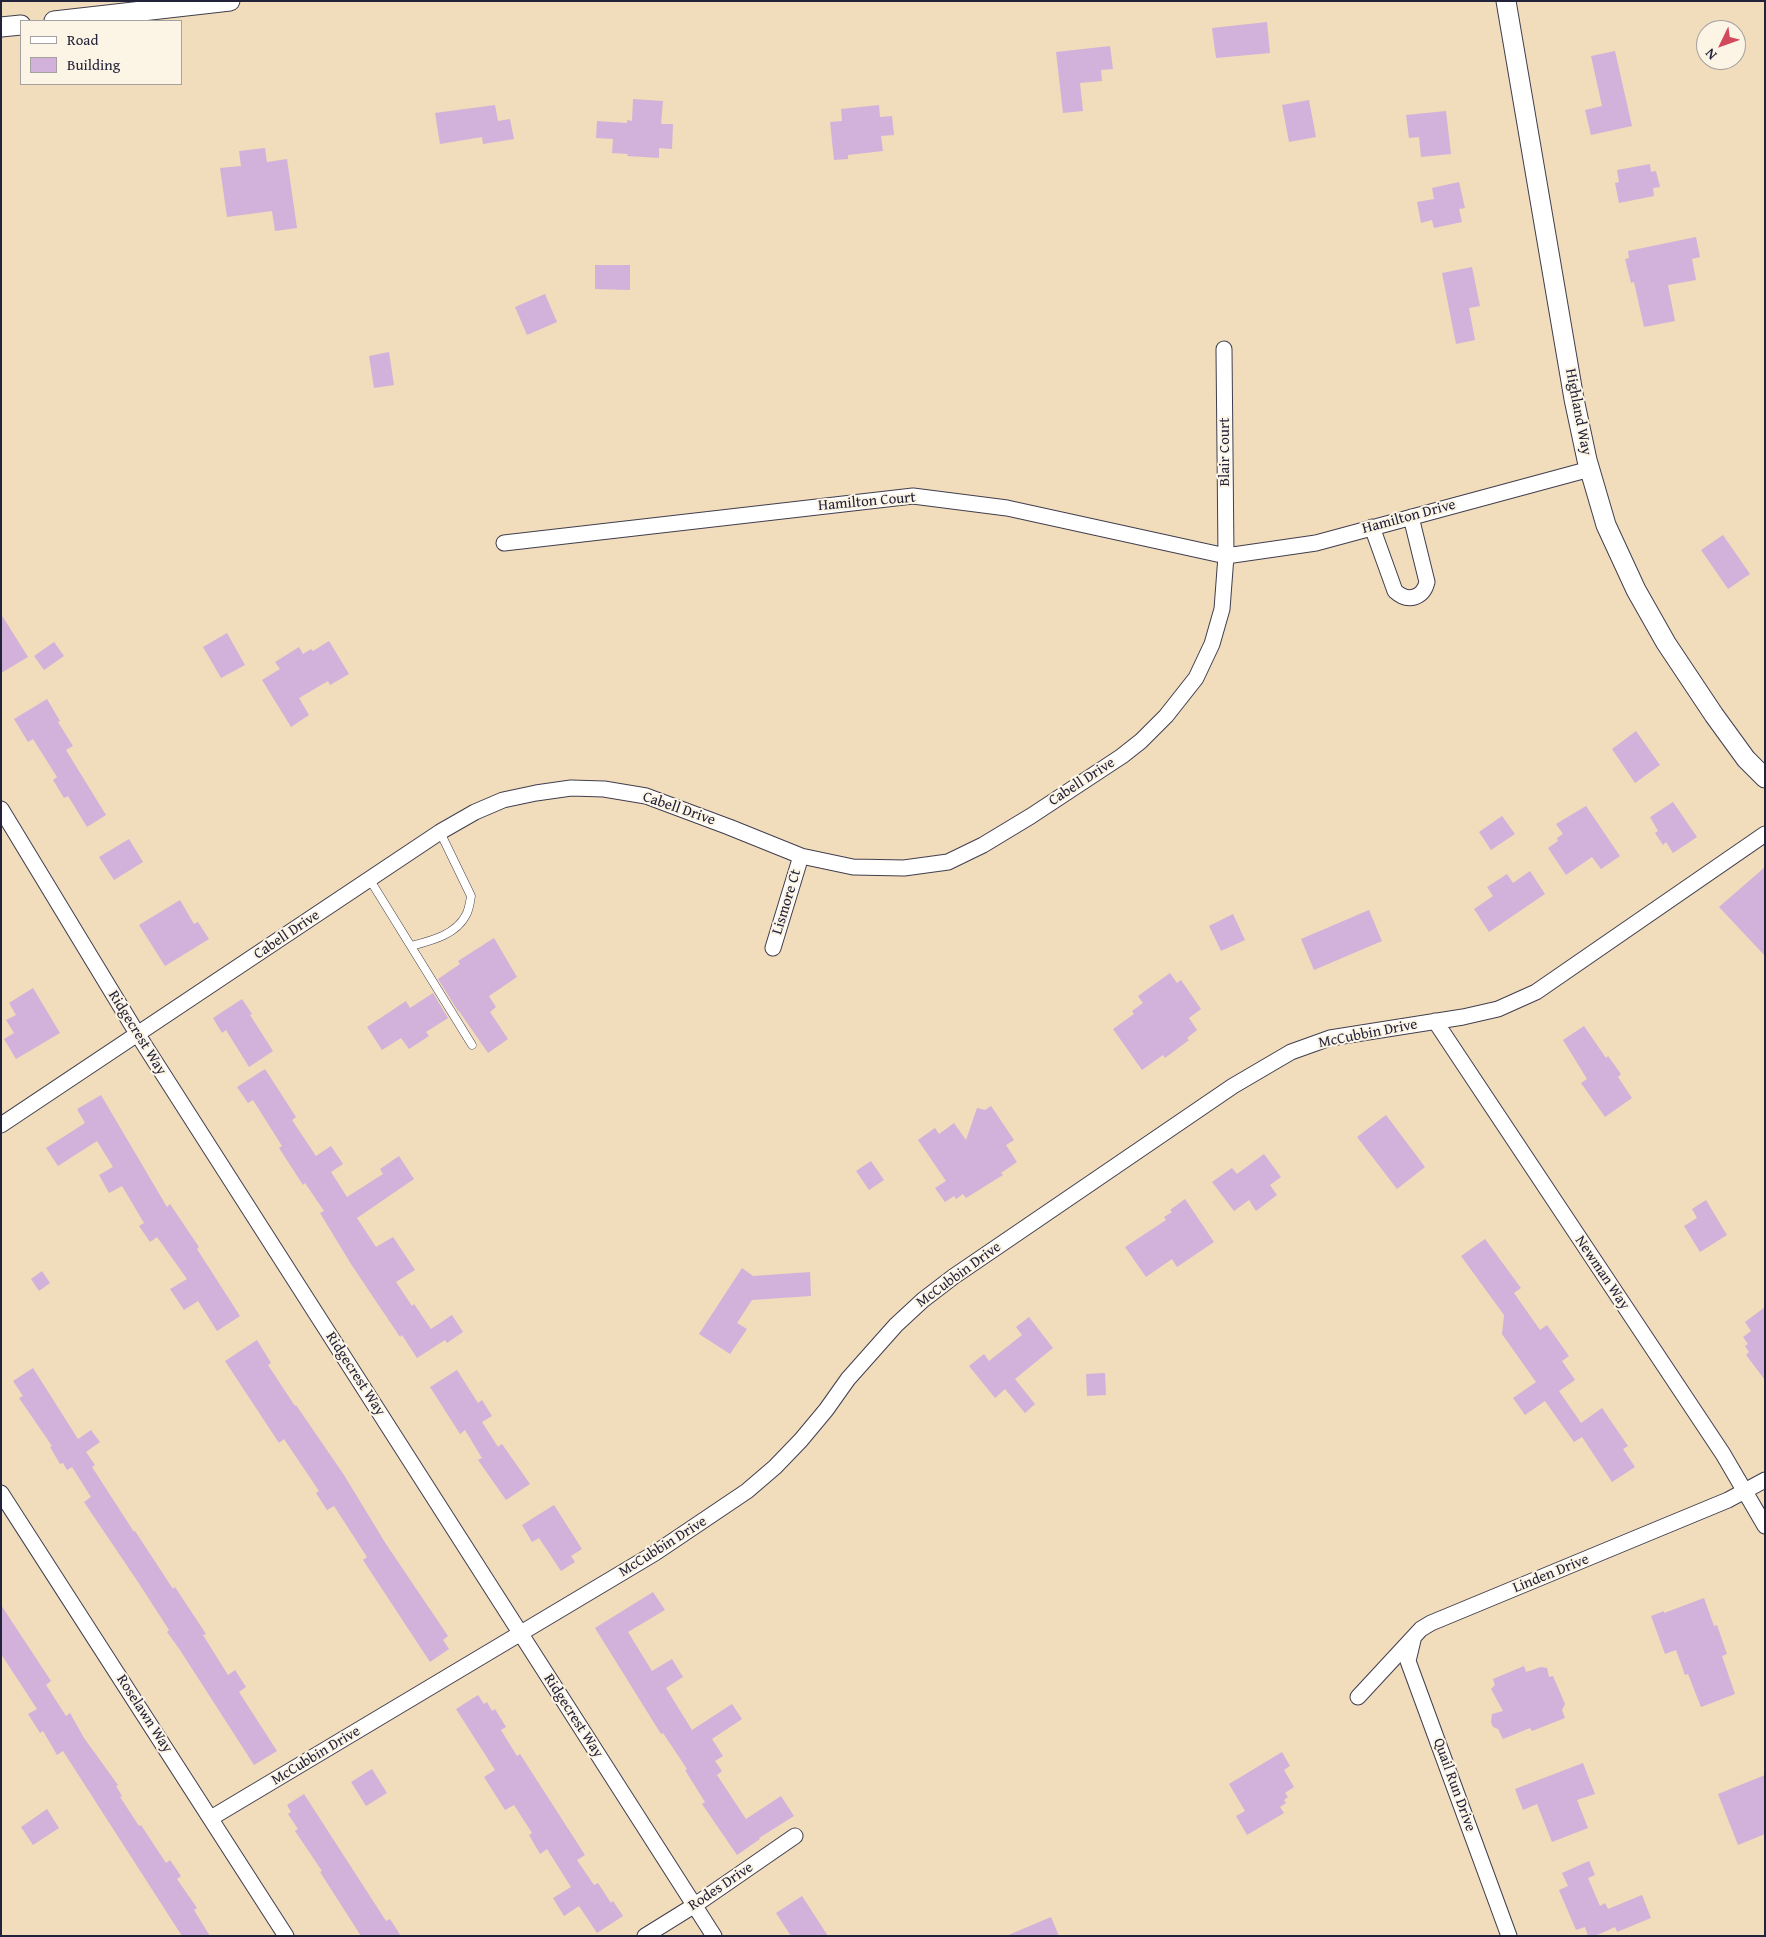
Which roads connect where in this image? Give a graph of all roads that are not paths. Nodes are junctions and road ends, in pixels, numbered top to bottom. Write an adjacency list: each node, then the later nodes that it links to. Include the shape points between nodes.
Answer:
1 (230, 1): 3 (street)
2 (1506, 1): 8 (street, Highland Way, via 1574,399)
3 (167, 4): 4 (street)
4 (61, 20)
5 (20, 25): 6 (street)
6 (1, 27)
7 (1224, 348): 12 (street, Blair Court)
8 (1590, 469): 9 (street, Hamilton Drive); 13 (street, Highland Way, via 1606,525 1636,590 1714,715 1746,759)
9 (1411, 517): 10 (street, Hamilton Drive); 10 (street, via 1427,582 1426,588 1416,597 1405,598 1395,592)
10 (1372, 528): 12 (street, Hamilton Drive, via 1316,543)
11 (504, 543): 12 (street, Hamilton Court, via 913,496 1006,508)
12 (1226, 556): 17 (street, Cabell Drive, via 1222,609 1212,644 1196,678 1166,716 1122,756 984,845 948,862 904,868 853,867)
13 (1765, 778)
14 (1, 809): 22 (street, Ridgecrest Way)
15 (440, 832): 17 (street, Cabell Drive, via 503,800 571,788 604,789 646,796); 18 (street, Cabell Drive); 19 (lane, via 471,896 466,915 456,927 434,940)
16 (1765, 834): 21 (street, McCubbin Drive, via 1536,992 1498,1009)
17 (801, 856): 20 (street, Lismore Ct)
18 (370, 880): 19 (lane); 22 (street, Cabell Drive)
19 (411, 946): 23 (lane)
20 (773, 948)
21 (1435, 1021): 26 (street, Newman Way); 29 (street, McCubbin Drive, via 1316,1043 1291,1052 1233,1086 923,1300 870,1352 801,1440 747,1491 686,1534)
22 (138, 1035): 24 (street, Cabell Drive); 29 (street, Ridgecrest Way)
23 (472, 1045)
24 (1, 1125)
25 (1765, 1480): 26 (street, Linden Drive)
26 (1746, 1491): 28 (street, Newman Way); 30 (street, Linden Drive, via 1431,1623)
27 (1, 1493): 32 (street, Roselawn Way)
28 (1765, 1526)
29 (520, 1634): 32 (street, McCubbin Drive); 34 (street, Ridgecrest Way)
30 (1416, 1635): 31 (street, Linden Drive); 38 (street, Quail Run Drive, via 1408,1661)
31 (1358, 1696)
32 (211, 1818): 35 (street, Roselawn Way)
33 (795, 1836): 34 (street, Rodes Drive)
34 (695, 1905): 36 (street, Rodes Drive); 37 (street, Ridgecrest Way)
35 (286, 1936)
36 (645, 1936)
37 (714, 1936)
38 (1509, 1936)

